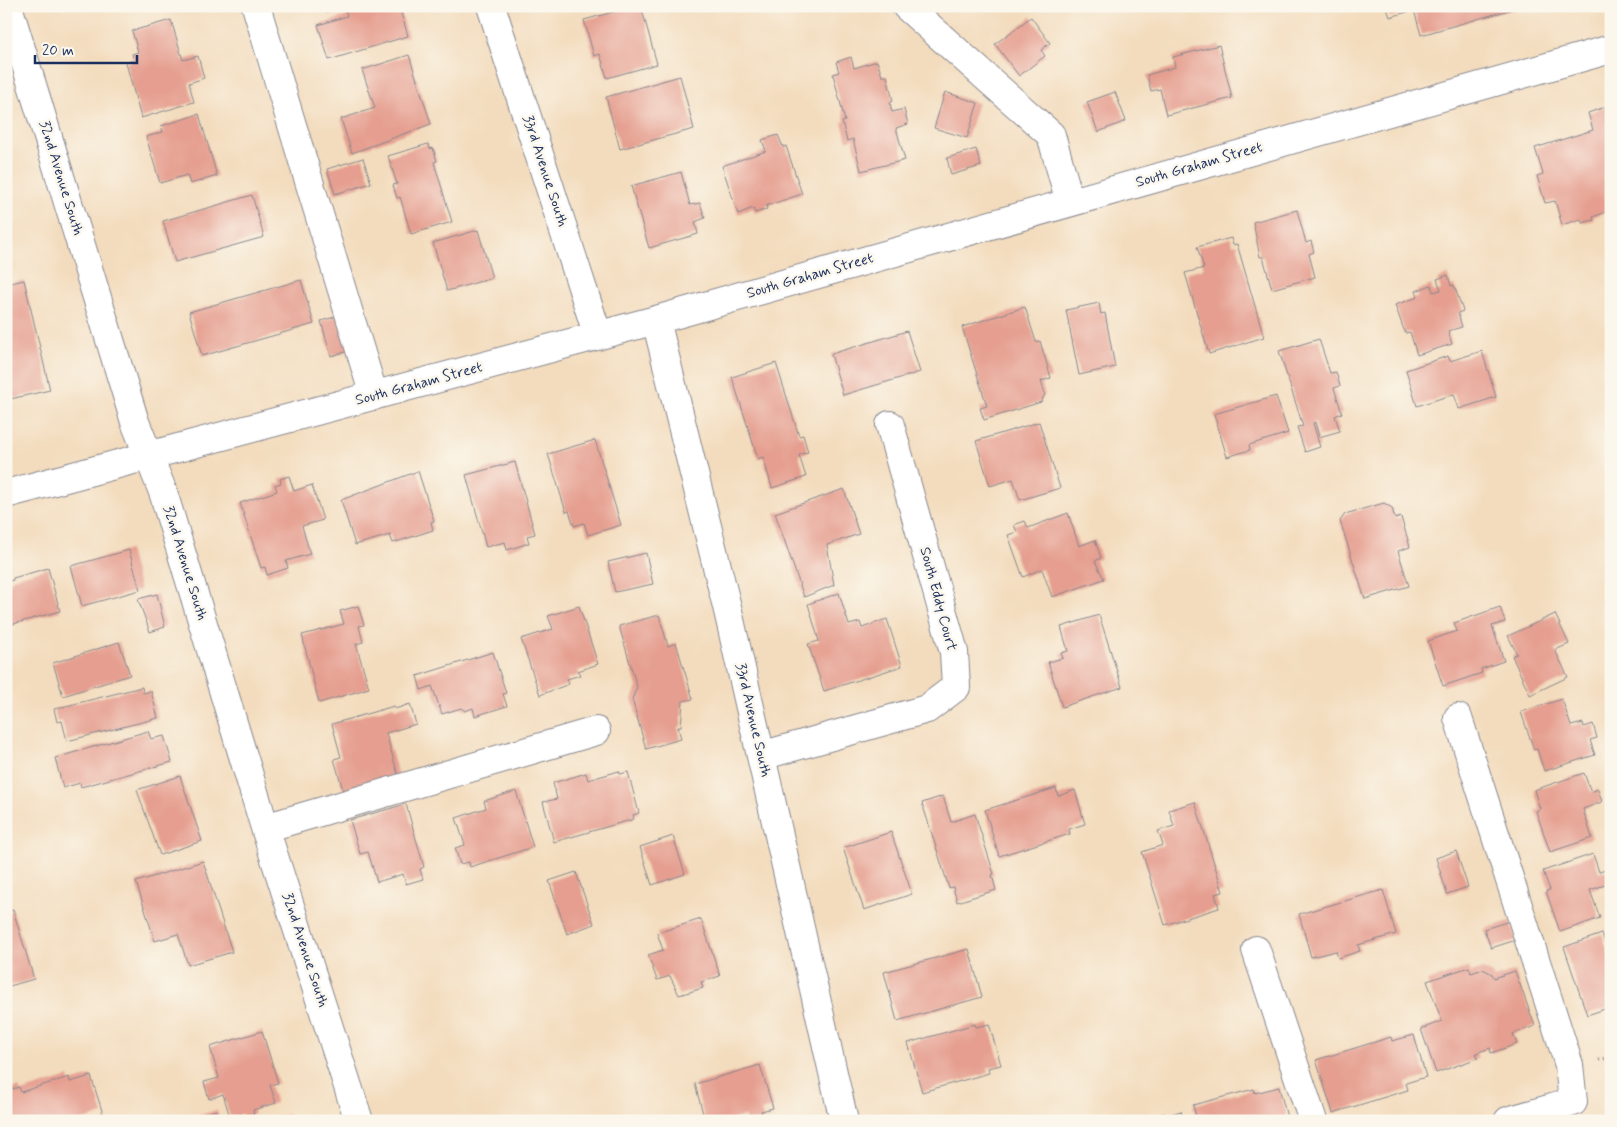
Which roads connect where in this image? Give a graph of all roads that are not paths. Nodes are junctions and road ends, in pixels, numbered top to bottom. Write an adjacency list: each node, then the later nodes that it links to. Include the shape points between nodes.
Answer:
1 (8, 6): 11 (street, 32nd Avenue South, via 135,422)
2 (256, 6): 9 (street)
3 (491, 6): 8 (street, 33rd Avenue South)
4 (906, 6): 6 (street, via 1050,135)
5 (1611, 49): 6 (street, South Graham Street)
6 (1070, 202): 7 (street, South Graham Street)
7 (656, 320): 8 (street, South Graham Street); 15 (street, 33rd Avenue South)
8 (598, 336): 9 (street, South Graham Street)
9 (374, 396): 11 (street, South Graham Street)
10 (890, 425): 15 (street, South Eddy Court, via 954,652 956,687 927,709)
11 (149, 457): 12 (street, South Graham Street); 16 (street, 32nd Avenue South, via 163,492)
12 (6, 494)
13 (1458, 718): 21 (street, via 1568,1065 1573,1102)
14 (596, 731): 16 (street)
15 (761, 756): 19 (street, 33rd Avenue South)
16 (265, 828): 18 (street, 32nd Avenue South)
17 (1256, 950): 20 (street)
18 (360, 1121)
19 (844, 1121)
20 (1313, 1121)
21 (1508, 1121)

